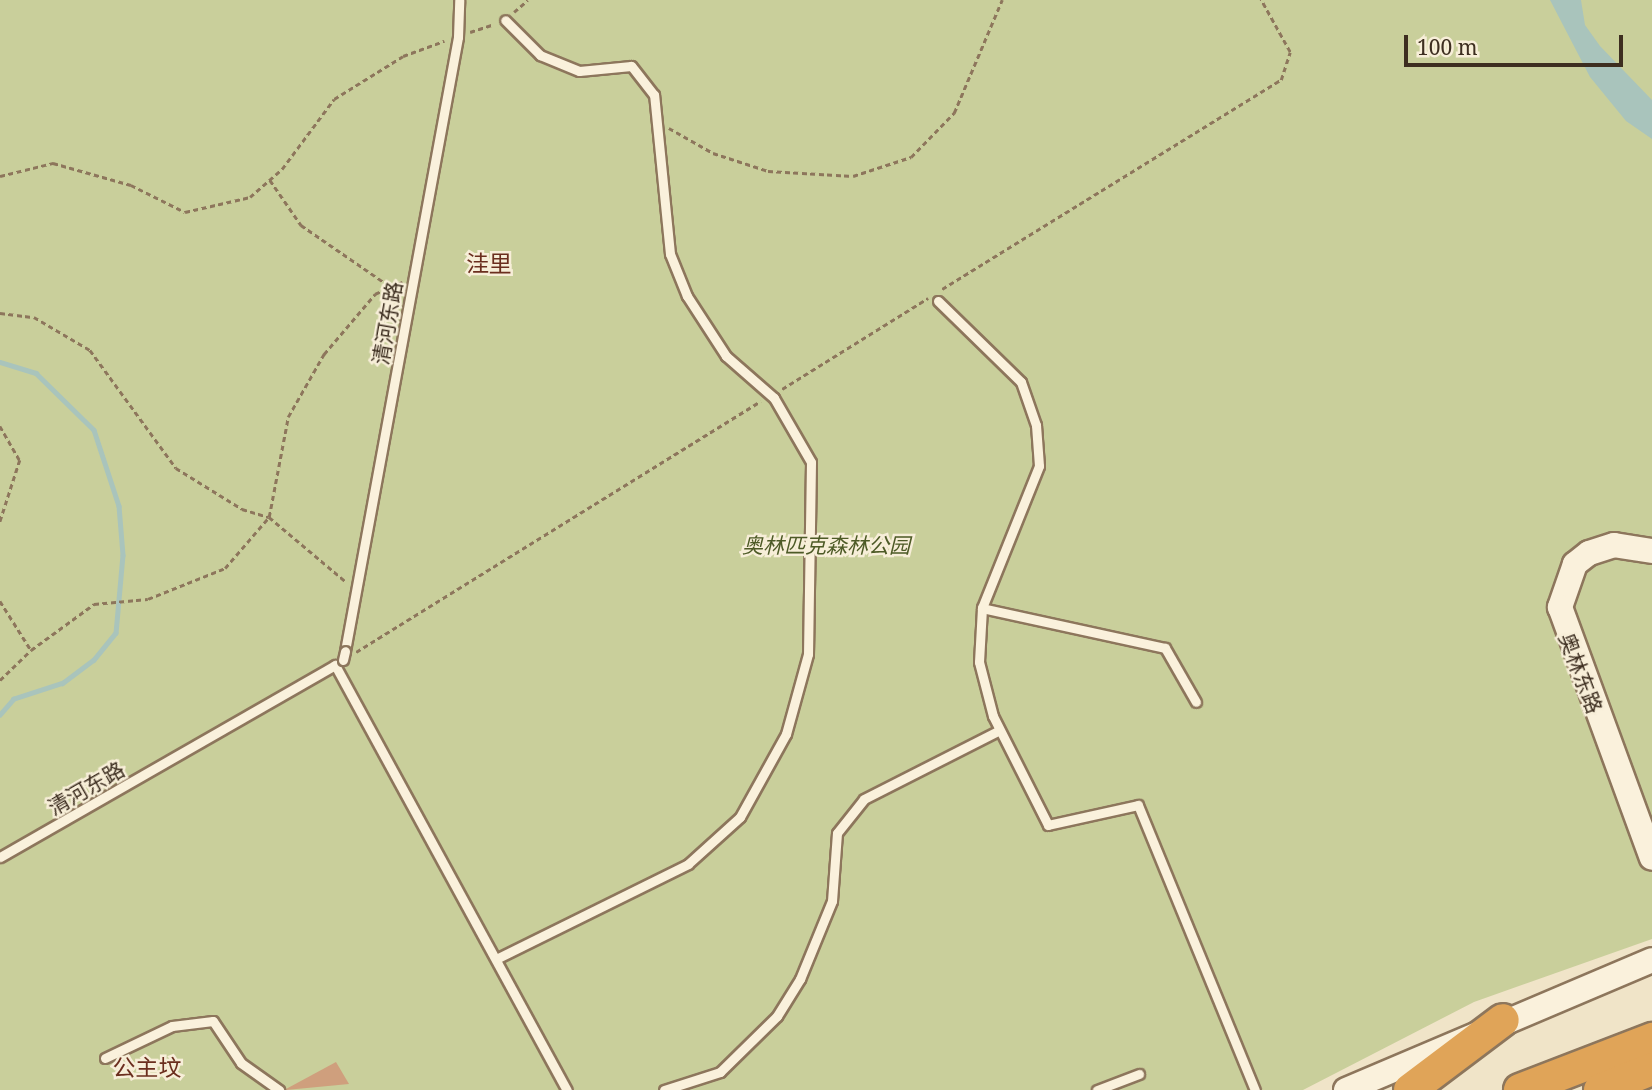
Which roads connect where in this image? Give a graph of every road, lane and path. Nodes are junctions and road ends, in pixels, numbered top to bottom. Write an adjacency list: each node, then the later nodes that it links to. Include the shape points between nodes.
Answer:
1 (459, 0): 6 (lane, 清河东路)
2 (528, 0): 5 (path)
3 (1003, 0): 7 (path, via 954,113 911,157 853,176 768,171 712,153)
4 (1261, 0): 14 (path, via 1290,52 1281,80)
5 (505, 20): 6 (path); 7 (lane, via 540,55 579,71 631,65 654,95)
6 (458, 37): 9 (path, via 403,56 334,99); 10 (lane, 清河东路)
7 (657, 121): 14 (lane, via 670,254 687,296 726,356)
8 (0, 176): 9 (path, via 53,163 131,185 185,212 250,197)
9 (270, 180): 11 (path, via 301,225)
10 (412, 281): 11 (path); 19 (lane, 清河东路)
11 (386, 284): 16 (path, via 324,354 288,417)
12 (938, 301): 21 (lane, via 1021,382 1036,425 1039,466)
13 (0, 313): 16 (path, via 34,317 90,350 176,468 242,509)
14 (771, 395): 23 (path); 29 (lane, via 811,462 808,654 786,734 740,817 688,864)
15 (0, 426): 17 (path, via 20,460)
16 (269, 517): 19 (path, via 331,564); 22 (path, via 225,568 201,583 148,599 94,604)
17 (0, 522)
18 (1652, 551): 28 (main road, 奥林东路, via 1622,545 1589,553 1575,564 1560,607)
19 (355, 594): 23 (lane, 清河东路)
20 (0, 600): 22 (path)
21 (982, 608): 25 (lane, via 1165,648); 26 (lane, via 979,662)
22 (32, 650): 24 (path)
23 (341, 659): 27 (lane, 清河东路); 29 (lane)
24 (0, 680)
25 (1196, 702)
26 (998, 731): 38 (lane, via 864,799 837,833 828,913 777,1016 720,1072); 40 (lane, via 1048,825 1138,805)
27 (0, 857)
28 (1652, 858)
29 (496, 959): 37 (lane)
30 (1652, 960): 31 (main road)
31 (1503, 1020): 41 (main road); 42 (highway)
32 (1652, 1039): 43 (highway)
33 (105, 1058): 36 (lane, via 172,1026 213,1021 241,1063)
34 (1652, 1069): 44 (highway)
35 (1139, 1074): 39 (lane)
36 (279, 1090)
37 (567, 1090)
38 (664, 1090)
39 (1097, 1090)
40 (1255, 1090)
41 (1346, 1090)
42 (1410, 1090)
43 (1520, 1090)
44 (1601, 1090)

